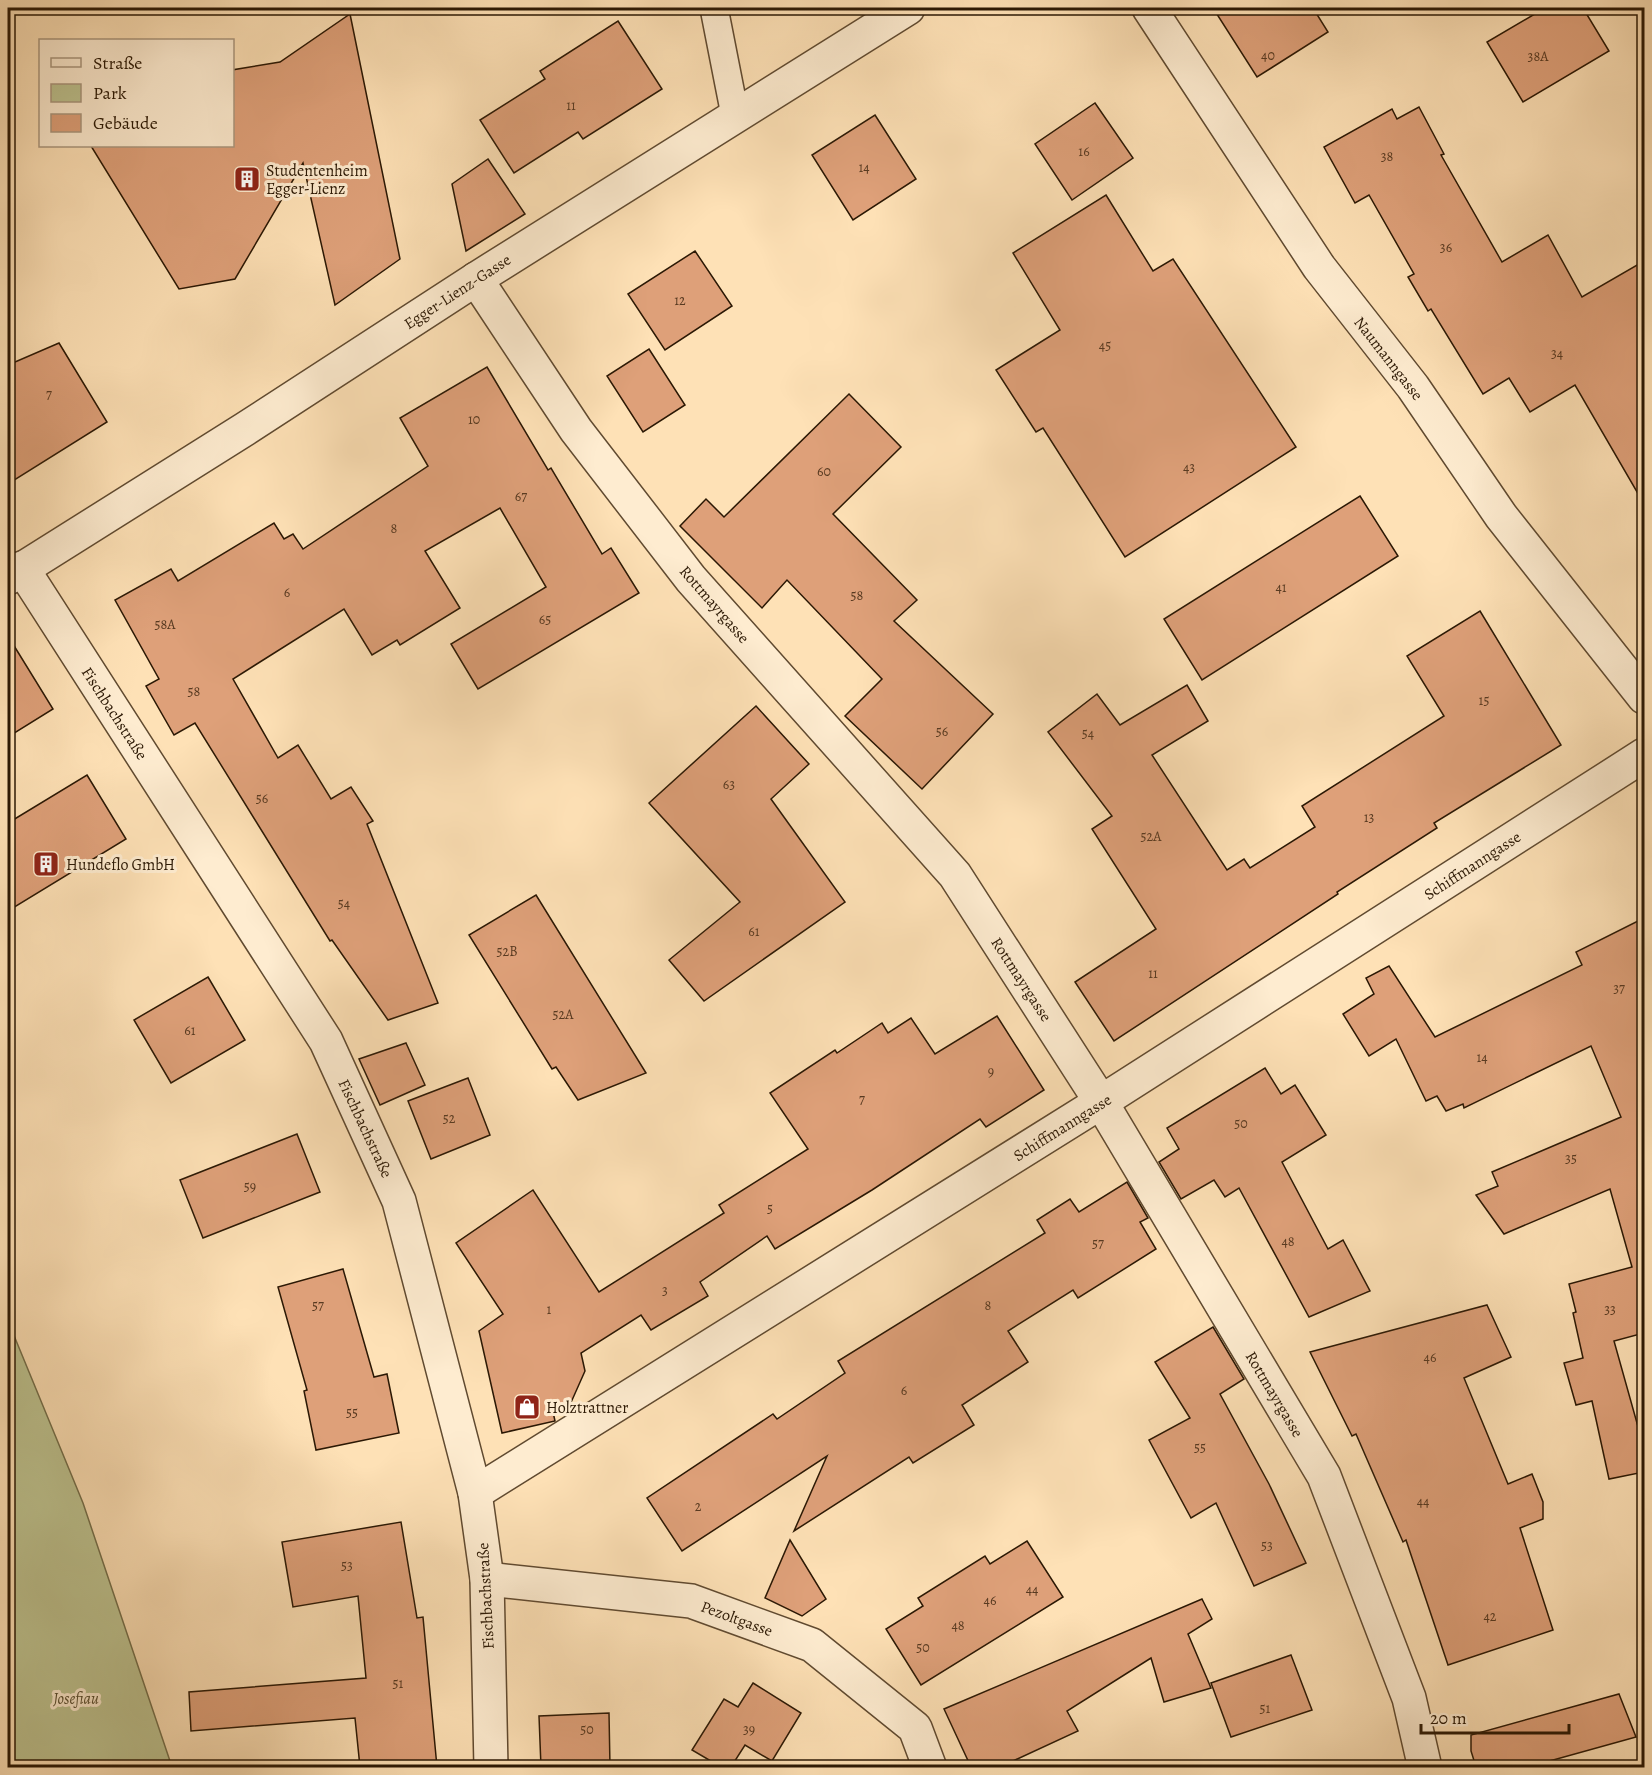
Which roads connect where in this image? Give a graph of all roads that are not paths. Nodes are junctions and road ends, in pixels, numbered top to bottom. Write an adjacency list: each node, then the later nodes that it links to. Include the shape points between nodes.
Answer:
1 (714, 8): 4 (lane)
2 (908, 8): 4 (street, Egger-Lienz-Gasse)
3 (1149, 8): 7 (street, Naumanngasse, via 1319,267 1413,387 1501,516)
4 (735, 115): 5 (street, Egger-Lienz-Gasse)
5 (476, 279): 6 (street, Egger-Lienz-Gasse); 9 (street, Rottmayrgasse, via 576,430 692,579 955,875)
6 (15, 573): 10 (street, Fischbachstraße, via 326,1041 399,1201)
7 (1644, 698)
8 (1644, 755): 9 (street, Schiffmanngasse)
9 (1101, 1102): 10 (street, Schiffmanngasse); 14 (street, Rottmayrgasse, via 1324,1476 1409,1698)
10 (475, 1493): 11 (street, Fischbachstraße)
11 (487, 1579): 12 (street, Fischbachstraße); 13 (street, Pezoltgasse, via 691,1601 812,1645 915,1728)
12 (491, 1767)
13 (930, 1767)
14 (1425, 1767)

